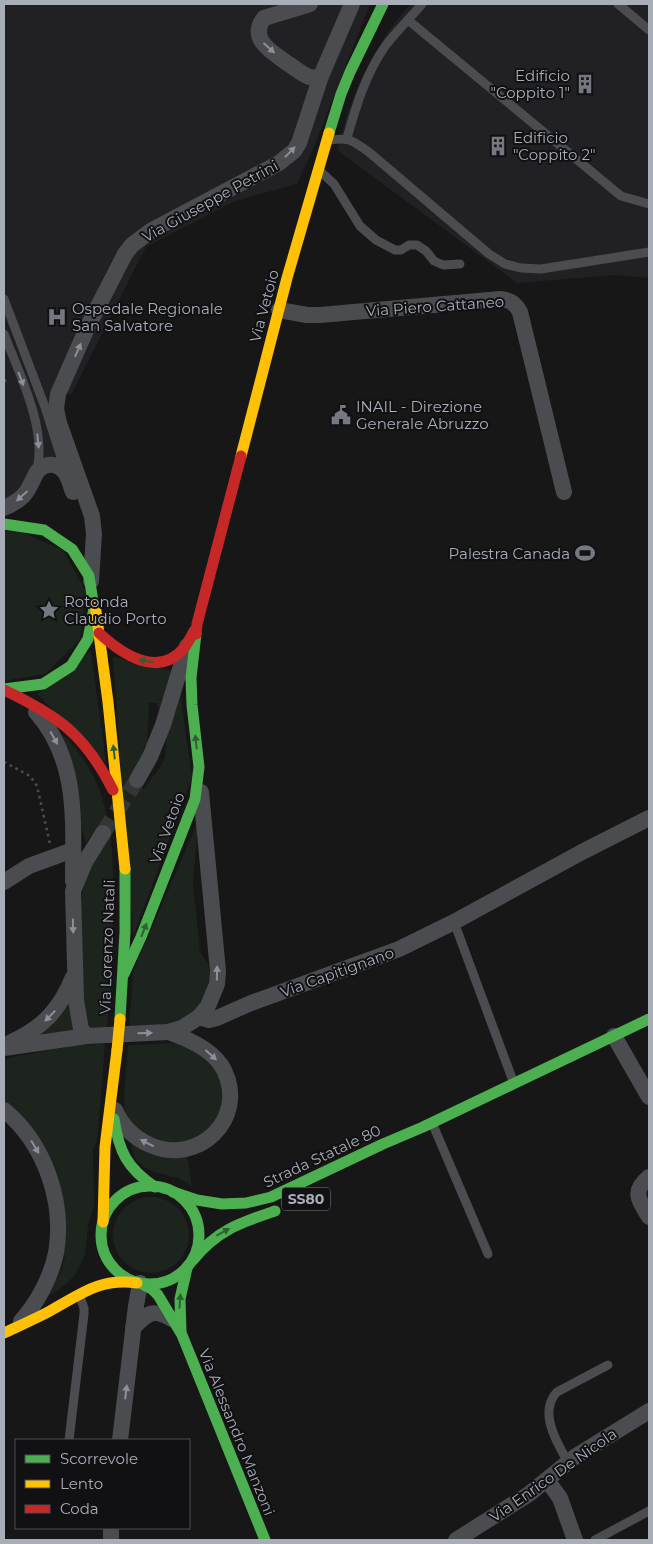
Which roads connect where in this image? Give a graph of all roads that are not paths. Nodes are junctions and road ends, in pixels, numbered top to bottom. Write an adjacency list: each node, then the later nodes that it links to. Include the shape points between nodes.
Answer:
1 (310, 4): 8 (street, one-way to 8, via 264,18 258,29 263,44 269,50 300,72 310,77)
2 (383, 4): 10 (street, Via Vetoio, via 350,72)
3 (422, 4): 6 (lane)
4 (618, 4): 7 (lane)
5 (351, 5): 8 (street, Via Giuseppe Petrini)
6 (408, 20): 9 (lane, via 368,75); 12 (lane, via 621,196)
7 (649, 30)
8 (321, 76): 22 (street, Via Giuseppe Petrini, one-way to 8, via 92,516 56,409 58,394 87,328 132,245 152,230 279,163 294,151)
9 (347, 138): 10 (lane); 13 (lane, via 370,153 505,264 541,269)
10 (327, 140): 11 (street, Via Vetoio)
11 (318, 169): 14 (lane, via 334,184 360,226 376,240 395,250 418,245 443,266); 16 (street, Via Vetoio)
12 (649, 204)
13 (649, 252)
14 (460, 264)
15 (4, 299): 18 (lane)
16 (279, 310): 20 (street, Via Piero Cattaneo, via 320,315 502,298 511,301 520,312); 25 (street, Via Vetoio)
17 (4, 334): 19 (lane, one-way to 19, via 36,423 40,454)
18 (66, 475): 19 (street, via 58,467 48,464); 22 (street)
19 (35, 477): 21 (street, one-way to 21)
20 (564, 492)
21 (4, 520): 23 (street, via 36,527 65,542 85,566)
22 (94, 540): 23 (street)
23 (91, 581): 24 (street)
24 (95, 604): 26 (street, Via Lorenzo Natali); 28 (street, via 92,630 72,664 39,685)
25 (197, 624): 27 (street, Via Vetoio); 30 (street, Via Vetoio, one-way to 25, via 191,684)
26 (99, 633): 27 (street, Via Vetoio, one-way to 26, via 172,659 150,663 125,654); 32 (street, Via Lorenzo Natali, one-way to 26)
27 (188, 644): 31 (street, via 163,725)
28 (4, 689): 29 (street, Via Lorenzo Natali)
29 (25, 700): 32 (street, Via Lorenzo Natali, via 58,720 82,740 99,762); 35 (street, one-way to 35, via 48,726 62,753 72,807)
30 (199, 767): 39 (street, Via Vetoio, one-way to 30, via 187,821 195,798); 41 (street, one-way to 30, via 214,995 218,971)
31 (137, 780)
32 (118, 801): 39 (street, Via Lorenzo Natali, via 125,879)
33 (649, 818): 38 (street, Via Capitignano)
34 (104, 833): 37 (street, via 85,862)
35 (73, 850): 36 (street, via 29,866); 37 (street)
36 (4, 882)
37 (73, 891): 40 (street, one-way to 40)
38 (454, 922): 41 (street, Via Capitignano, via 399,949 217,1018); 47 (lane)
39 (124, 974): 49 (street, Via Lorenzo Natali, bridge)
40 (74, 975): 44 (street, via 81,1029); 46 (street, one-way to 46, via 54,1012 26,1035)
41 (199, 1017): 43 (street, Via Capitignano)
42 (649, 1019): 45 (street, Strada Statale 80 / SS80)
43 (168, 1032): 44 (street, Via Capitignano, one-way to 43); 49 (street, one-way to 49, via 192,1042 223,1069 230,1093 225,1118 218,1130 193,1147 164,1150 134,1135 119,1118)
44 (87, 1036): 46 (street, Via Capitignano)
45 (614, 1036): 47 (street, Strada Statale 80 / SS80); 48 (street)
46 (4, 1046)
47 (514, 1084): 51 (street, Strada Statale 80 / SS80)
48 (649, 1098)
49 (113, 1099): 54 (street, Via Lorenzo Natali, via 116,1133 124,1157 132,1169); 58 (street, Via Lorenzo Natali, via 105,1147)
50 (4, 1110): 69 (street, one-way to 69, via 20,1126 43,1161 55,1199 57,1221 57,1243 50,1272 32,1307)
51 (428, 1125): 52 (street, Strada Statale 80 / SS80, via 402,1140); 55 (street, Strada Statale 80 / SS80, via 255,1202 217,1204 192,1200); 60 (lane)
52 (382, 1157)
53 (649, 1177): 57 (street, via 642,1183 638,1194)
54 (155, 1187): 55 (street, SS80); 58 (street, SS80, via 139,1188 124,1194 108,1210)
55 (174, 1192): 62 (street, via 190,1207 198,1227 197,1249)
56 (286, 1207): 62 (street, Strada Statale 80 / SS80, one-way to 56, via 205,1245 220,1233)
57 (649, 1217)
58 (103, 1222): 59 (street, SS80)
59 (101, 1236): 61 (street, SS80); 64 (street, SS80, via 104,1253 111,1265 124,1277)
60 (488, 1254)
61 (94, 1258)
62 (188, 1267): 64 (street, SS80, via 164,1282); 70 (street, Via Alessandro Manzoni, one-way to 62, via 181,1290)
63 (85, 1277): 66 (street, SS80)
64 (140, 1284): 65 (street, SS80, via 108,1282); 67 (street, Via Alessandro Manzoni, via 156,1292); 68 (street)
65 (78, 1294): 66 (street, SS80); 73 (lane, via 84,1314)
66 (64, 1302): 69 (street, SS80)
67 (172, 1319): 68 (street, via 155,1312); 70 (street, Via Alessandro Manzoni)
68 (133, 1328): 74 (street, one-way to 68)
69 (9, 1330)
70 (182, 1335): 78 (street, Via Alessandro Manzoni)
71 (608, 1365): 75 (lane, via 552,1397 549,1407 554,1438)
72 (649, 1411): 75 (street, Via Enrico De Nicola)
73 (68, 1439)
74 (120, 1439)
75 (568, 1462): 76 (street, Via Enrico De Nicola)
76 (547, 1480): 79 (street, Via Enrico De Nicola); 80 (street, via 560,1498)
77 (649, 1511): 81 (lane)
78 (265, 1540)
79 (456, 1540)
80 (575, 1540)
81 (596, 1540)

